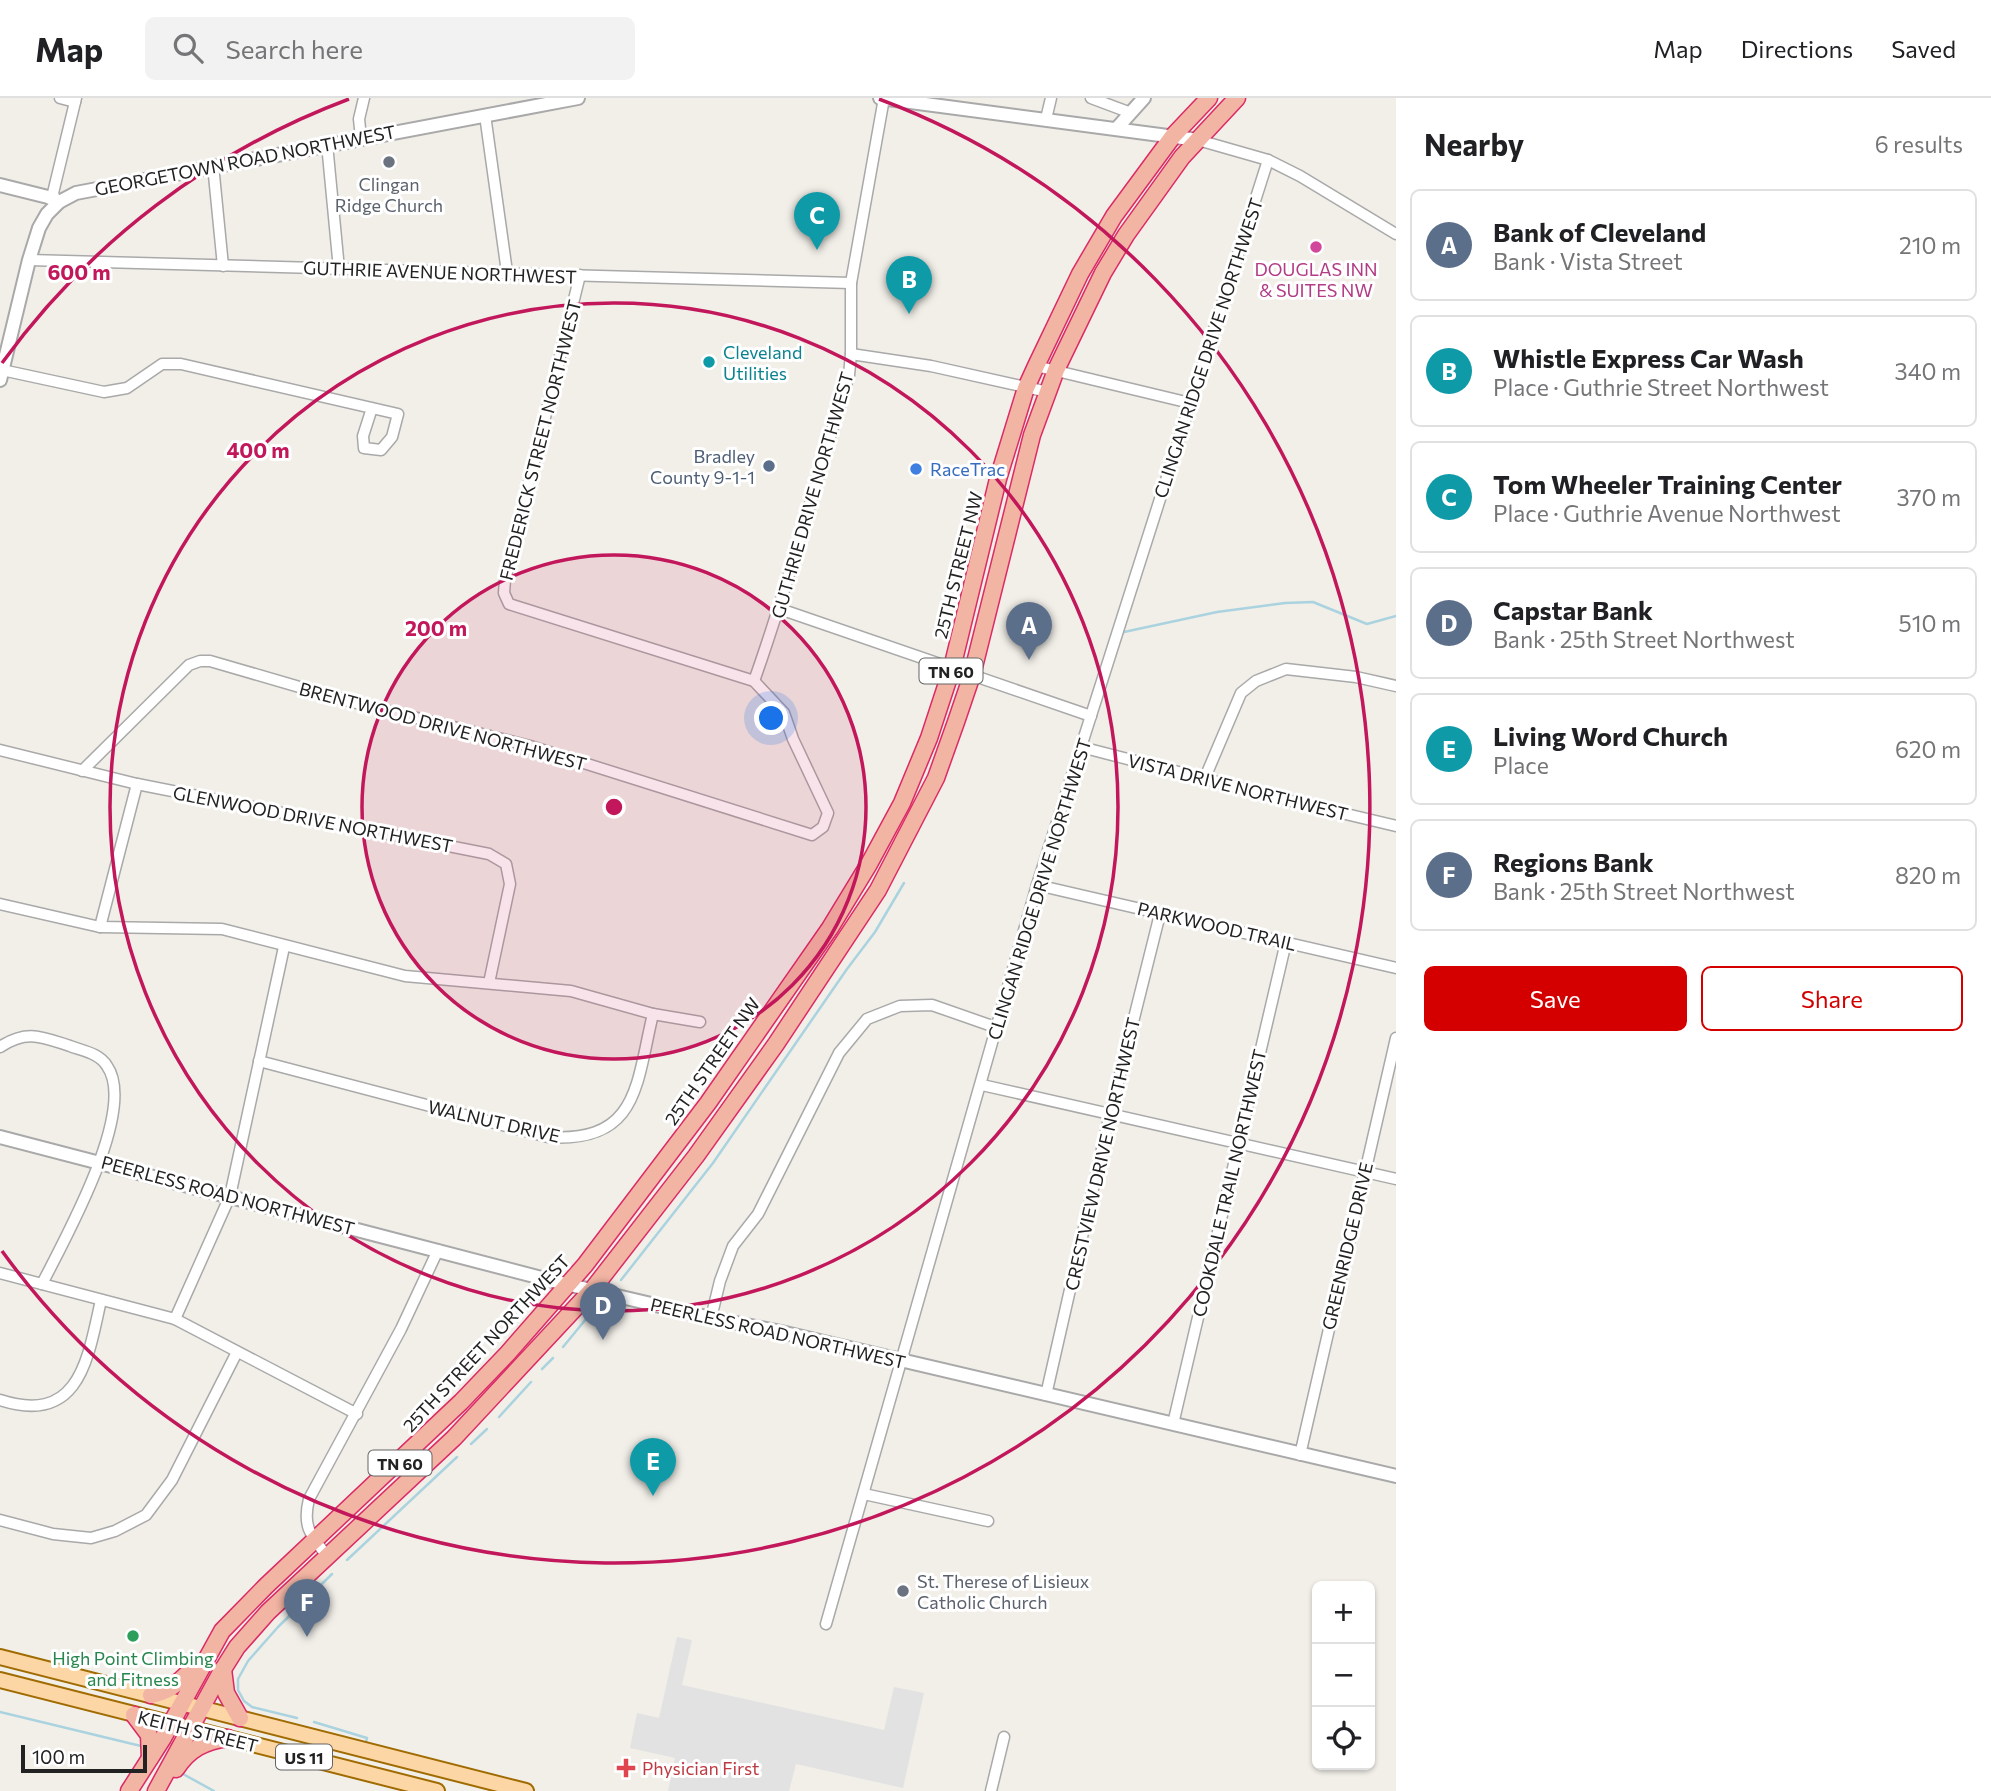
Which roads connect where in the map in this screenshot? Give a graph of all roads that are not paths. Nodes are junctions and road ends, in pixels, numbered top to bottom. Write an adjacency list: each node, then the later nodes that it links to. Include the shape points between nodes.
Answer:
1 (60, 98): 10 (street)
2 (364, 98): 17 (street)
3 (578, 98): 13 (street, GEORGETOWN ROAD NORTHWEST)
4 (882, 98): 11 (street); 30 (street, GUTHRIE DRIVE NORTHWEST)
5 (1051, 98): 14 (street)
6 (1091, 98): 12 (street)
7 (1144, 98): 12 (street)
8 (1209, 98): 16 (highway, TN 60)
9 (1237, 98): 18 (highway, TN 60)
10 (76, 100): 23 (street, via 53,193)
11 (921, 101): 14 (street)
12 (1131, 113): 15 (street)
13 (485, 115): 17 (street, GEORGETOWN ROAD NORTHWEST); 28 (street)
14 (1046, 119): 15 (street)
15 (1117, 128): 16 (street)
16 (1173, 136): 18 (street); 33 (highway, 25TH STREET NW / TN 60, via 1114,216)
17 (361, 138): 19 (street, GEORGETOWN ROAD NORTHWEST)
18 (1198, 140): 20 (street); 34 (highway, TN 60, via 1156,191 1103,273)
19 (327, 144): 21 (street, GEORGETOWN ROAD NORTHWEST); 27 (street)
20 (1268, 160): 24 (street); 38 (street, CLINGAN RIDGE DRIVE NORTHWEST)
21 (213, 166): 23 (street, GEORGETOWN ROAD NORTHWEST); 26 (street)
22 (0, 185): 23 (street)
23 (57, 200): 25 (street, via 39,228)
24 (1396, 233)
25 (29, 260): 26 (street, GUTHRIE AVENUE NORTHWEST); 31 (street)
26 (223, 266): 27 (street, GUTHRIE AVENUE NORTHWEST)
27 (339, 269): 28 (street, GUTHRIE AVENUE NORTHWEST)
28 (507, 272): 29 (street, GUTHRIE AVENUE NORTHWEST)
29 (580, 275): 30 (street, GUTHRIE AVENUE NORTHWEST); 43 (street, FREDERICK STREET NORTHWEST, via 504,593 509,604)
30 (851, 283): 32 (street, GUTHRIE DRIVE NORTHWEST)
31 (4, 339): 35 (street)
32 (851, 354): 36 (street); 40 (street, GUTHRIE DRIVE NORTHWEST, via 849,375)
33 (1035, 366): 34 (street); 36 (highway, 25TH STREET NW / TN 60)
34 (1056, 370): 37 (highway, TN 60); 38 (street)
35 (1, 375): 39 (street, via 104,392 127,388 162,364 181,364)
36 (1026, 388): 37 (street); 41 (highway, 25TH STREET NW / TN 60, via 998,479)
37 (1048, 391): 42 (highway, TN 60, via 1032,435)
38 (1191, 403): 45 (street, CLINGAN RIDGE DRIVE NORTHWEST)
39 (372, 408): 39 (street, via 398,414 392,437 381,450 364,448)
40 (780, 609): 41 (street); 43 (street, GUTHRIE DRIVE NORTHWEST)
41 (952, 668): 42 (street); 72 (highway, 25TH STREET NW / TN 60, via 902,803 869,864 823,938)
42 (972, 675): 45 (street); 79 (highway, TN 60, via 936,778 878,890 696,1156)
43 (754, 681): 48 (street, BRENTWOOD DRIVE NORTHWEST, via 784,713 828,813 813,835 530,746 210,661 188,665)
44 (1396, 686): 49 (street, via 1286,668 1256,681 1241,693)
45 (1091, 716): 46 (street, CLINGAN RIDGE DRIVE NORTHWEST)
46 (1081, 747): 49 (street, VISTA DRIVE NORTHWEST); 52 (street, CLINGAN RIDGE DRIVE NORTHWEST)
47 (0, 750): 48 (street, GLENWOOD DRIVE NORTHWEST)
48 (82, 771): 50 (street, GLENWOOD DRIVE NORTHWEST)
49 (1204, 780): 51 (street, VISTA DRIVE NORTHWEST)
50 (137, 784): 55 (street); 59 (street, GLENWOOD DRIVE NORTHWEST, via 489,853 506,864 510,884)
51 (1396, 826)
52 (1037, 885): 54 (street, PARKWOOD TRAIL); 62 (street, CLINGAN RIDGE DRIVE NORTHWEST)
53 (0, 904): 55 (street)
54 (1160, 914): 56 (street, PARKWOOD TRAIL); 67 (street, CRESTVIEW DRIVE NORTHWEST)
55 (100, 927): 57 (street, via 222,929)
56 (1286, 942): 58 (street, PARKWOOD TRAIL); 69 (street, COOKDALE TRAIL NORTHWEST)
57 (284, 947): 59 (street, via 405,976); 65 (street)
58 (1396, 968)
59 (489, 983): 60 (street, via 571,991)
60 (653, 1014): 61 (street); 65 (street, WALNUT DRIVE, via 633,1097 624,1114 591,1135 570,1138 534,1133)
61 (701, 1022)
62 (998, 1028): 66 (street, CLINGAN RIDGE DRIVE NORTHWEST); 82 (street, via 932,1005 900,1006 867,1019 839,1053 758,1214 733,1246)
63 (1396, 1038): 71 (street, GREENRIDGE DRIVE)
64 (0, 1047): 70 (street, via 14,1037 43,1037 96,1055 107,1066 116,1105)
65 (259, 1061): 74 (street)
66 (982, 1085): 67 (street); 84 (street, CLINGAN RIDGE DRIVE NORTHWEST)
67 (1110, 1114): 69 (street); 85 (street, CRESTVIEW DRIVE NORTHWEST)
68 (0, 1137): 70 (street, PEERLESS ROAD NORTHWEST)
69 (1238, 1143): 71 (street); 88 (street, COOKDALE TRAIL NORTHWEST)
70 (100, 1162): 74 (street, PEERLESS ROAD NORTHWEST); 77 (street)
71 (1364, 1172): 73 (street); 89 (street, GREENRIDGE DRIVE)
72 (655, 1173): 78 (highway, 25TH STREET NORTHWEST / TN 60)
73 (1396, 1179)
74 (230, 1196): 75 (street, PEERLESS ROAD NORTHWEST); 81 (street)
75 (438, 1250): 78 (street, PEERLESS ROAD NORTHWEST); 87 (street)
76 (0, 1273): 77 (street)
77 (43, 1284): 80 (street)
78 (568, 1285): 79 (street, PEERLESS ROAD NORTHWEST); 94 (highway, 25TH STREET NORTHWEST / TN 60, via 461,1402)
79 (592, 1290): 82 (street, PEERLESS ROAD NORTHWEST); 95 (highway, TN 60, via 454,1438)
80 (101, 1300): 81 (street); 86 (street, via 88,1359 73,1387 56,1400 32,1407)
81 (176, 1318): 83 (street)
82 (711, 1318): 84 (street, PEERLESS ROAD NORTHWEST)
83 (237, 1352): 87 (street); 92 (street, via 172,1480 146,1515 91,1538)
84 (903, 1362): 85 (street, PEERLESS ROAD NORTHWEST); 91 (street, CLINGAN RIDGE DRIVE NORTHWEST)
85 (1046, 1395): 88 (street, PEERLESS ROAD NORTHWEST)
86 (0, 1400)
87 (357, 1414): 94 (street, via 310,1499 306,1527)
88 (1173, 1424): 89 (street, PEERLESS ROAD NORTHWEST)
89 (1300, 1455): 90 (street, PEERLESS ROAD NORTHWEST)
90 (1396, 1476)
91 (863, 1494): 93 (street); 96 (street, CLINGAN RIDGE DRIVE NORTHWEST)
92 (0, 1520)
93 (988, 1521)
94 (314, 1540): 95 (street); 98 (highway, 25TH STREET NORTHWEST / TN 60, via 230,1621)
95 (328, 1557): 100 (highway, TN 60, via 268,1612)
96 (826, 1624)
97 (0, 1657): 99 (main road, KEITH STREET / US 11)
98 (203, 1661): 103 (highway, via 166,1692); 104 (highway, 25TH STREET NORTHWEST / TN 60)
99 (28, 1664): 102 (street); 103 (main road, KEITH STREET / US 11)
100 (223, 1669): 105 (highway, TN 60); 107 (highway, via 226,1693)
101 (0, 1680): 102 (main road, KEITH STREET / US 11)
102 (22, 1686): 106 (main road, KEITH STREET / US 11)
103 (151, 1695): 104 (main road, KEITH STREET / US 11)
104 (182, 1703): 105 (main road, KEITH STREET / US 11); 108 (highway, 25TH STREET NORTHWEST / TN 60)
105 (202, 1708): 107 (main road, KEITH STREET / US 11); 109 (highway, TN 60)
106 (134, 1715): 108 (main road, KEITH STREET / US 11); 112 (highway, via 149,1735)
107 (240, 1718): 116 (main road, KEITH STREET / US 11)
108 (171, 1724): 109 (main road, KEITH STREET / US 11); 112 (highway, 25TH STREET NORTHWEST / TN 60)
109 (190, 1728): 111 (main road, KEITH STREET / US 11); 114 (highway, TN 60)
110 (1004, 1737): 117 (street)
111 (228, 1738): 114 (highway, via 204,1743 185,1756); 115 (main road, KEITH STREET / US 11)
112 (150, 1758): 113 (highway, 25TH STREET NORTHWEST / TN 60)
113 (129, 1791)
114 (158, 1791)
115 (437, 1791)
116 (526, 1791)
117 (991, 1791)

